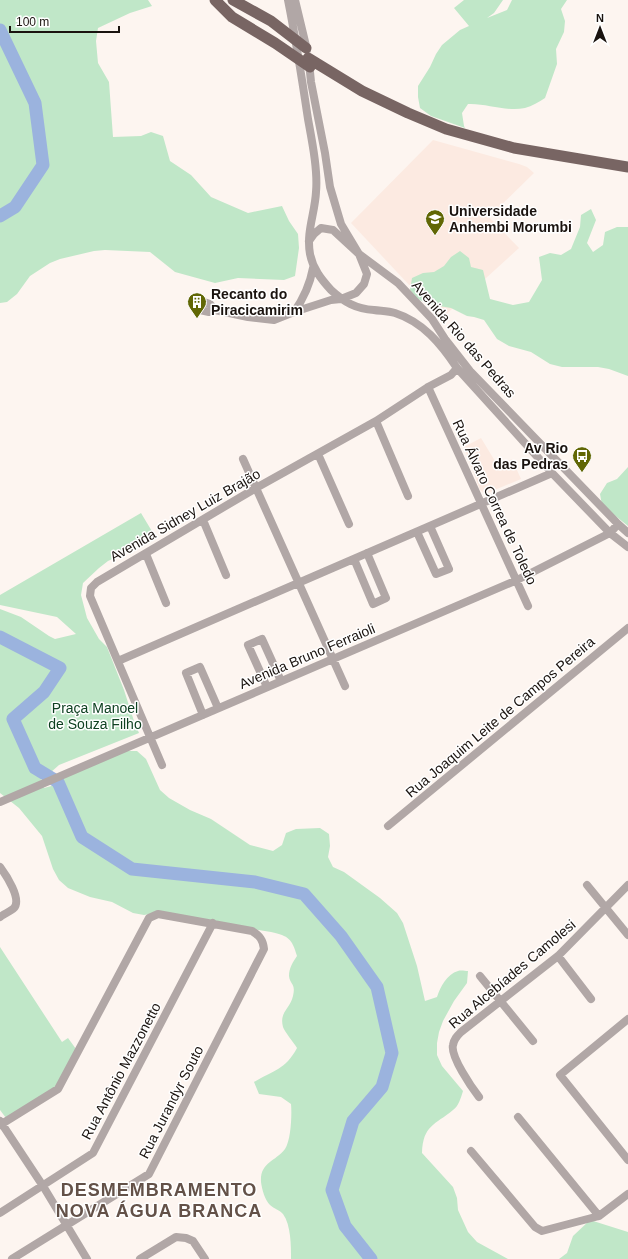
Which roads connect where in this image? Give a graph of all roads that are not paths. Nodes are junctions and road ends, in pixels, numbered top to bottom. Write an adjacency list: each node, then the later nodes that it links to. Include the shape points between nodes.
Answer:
1 (215, 0): 7 (main road, via 232,17)
2 (233, 0): 5 (main road)
3 (288, 0): 9 (street)
4 (295, 0): 10 (street, Avenida Rio das Pedras)
5 (253, 10): 6 (main road); 7 (main road, via 252,20)
6 (271, 21): 8 (main road, via 264,27); 9 (main road)
7 (242, 22): 8 (main road)
8 (265, 36): 10 (main road)
9 (296, 40): 10 (main road)
10 (306, 58): 11 (main road, via 362,91 446,129 514,148); 12 (street, Avenida Rio das Pedras, via 316,192); 13 (street, Avenida Rio das Pedras, via 326,153 330,187 341,224)
11 (628, 167)
12 (309, 241): 13 (street, via 322,228 333,230); 14 (street, Avenida Rio das Pedras)
13 (359, 254): 15 (street, via 367,274 366,279 360,289); 29 (street, Avenida Rio das Pedras, via 398,283 432,319 470,371)
14 (313, 268): 15 (street, Avenida Rio das Pedras); 17 (street, Avenida Rio das Pedras, via 303,299)
15 (341, 299): 17 (street); 18 (street, Avenida Rio das Pedras, via 354,307 394,312 421,327 435,339)
16 (200, 306): 17 (street, via 209,312 216,310 274,320)
17 (294, 312)
18 (456, 368): 19 (street, Avenida Sidney Luiz Brajão, via 451,375); 23 (street, Avenida Rio das Pedras)
19 (428, 388): 20 (street, Avenida Sidney Luiz Brajão); 26 (street, Rua Álvaro Correa de Toledo)
20 (376, 421): 21 (street, Avenida Sidney Luiz Brajão); 25 (street)
21 (318, 454): 24 (street, Avenida Sidney Luiz Brajão); 28 (street)
22 (243, 459): 24 (street)
23 (552, 473): 26 (street); 32 (street, Avenida Rio das Pedras)
24 (256, 488): 27 (street, Avenida Sidney Luiz Brajão); 40 (street)
25 (408, 496)
26 (481, 503): 30 (street); 39 (street, Rua Álvaro Correa de Toledo)
27 (202, 520): 36 (street, Avenida Sidney Luiz Brajão); 38 (street)
28 (349, 524)
29 (618, 524): 32 (street, Avenida Bruno Ferraioli); 33 (street, Avenida Rio das Pedras)
30 (430, 526): 31 (street); 31 (street, via 449,569 436,574)
31 (417, 532): 35 (street)
32 (610, 533): 34 (street, Avenida Rio das Pedras); 39 (street, Avenida Bruno Ferraioli)
33 (628, 533)
34 (628, 547)
35 (367, 553): 37 (street); 37 (street, via 386,598 373,604)
36 (146, 554): 41 (street); 45 (street, Avenida Sidney Luiz Brajão, via 97,582 92,588 90,596)
37 (354, 559): 40 (street)
38 (226, 575)
39 (517, 580): 42 (street, Rua Álvaro Correa de Toledo); 44 (street, Avenida Bruno Ferraioli)
40 (299, 583): 44 (street); 45 (street)
41 (166, 603)
42 (528, 606)
43 (628, 628): 54 (street, Rua Joaquim Leite de Campos Pereira)
44 (333, 659): 46 (street, Avenida Bruno Ferraioli); 47 (street)
45 (118, 661): 51 (street, Avenida Sidney Luiz Brajão)
46 (281, 681): 48 (street, Avenida Bruno Ferraioli); 48 (street, via 262,639 248,645)
47 (345, 686)
48 (267, 687): 49 (street, Avenida Bruno Ferraioli)
49 (218, 708): 50 (street, Avenida Bruno Ferraioli); 50 (street, via 200,667 186,673)
50 (203, 715): 51 (street, Avenida Bruno Ferraioli)
51 (151, 737): 52 (street, Avenida Sidney Luiz Brajão); 53 (street, Avenida Bruno Ferraioli)
52 (162, 765)
53 (3, 800)
54 (388, 826)
55 (0, 867): 59 (street, via 16,895 17,902 14,908)
56 (587, 885): 58 (street)
57 (628, 885): 58 (street, Rua Alcebíades Camolesi)
58 (607, 907): 61 (street); 62 (street, Rua Alcebíades Camolesi)
59 (0, 917)
60 (213, 923): 70 (street, via 158,914 149,918 58,1089); 73 (street, Rua Antônio Mazzonetto, via 93,1153); 77 (street, Rua Jurandyr Souto, via 252,931 259,935 264,949 148,1174)
61 (628, 935)
62 (558, 956): 64 (street); 65 (street, Rua Alcebíades Camolesi)
63 (480, 976): 65 (street)
64 (591, 999)
65 (500, 1001): 67 (street); 68 (street, Rua Alcebíades Camolesi, via 461,1032 452,1046)
66 (628, 1019): 72 (street, via 560,1076)
67 (533, 1041)
68 (477, 1095)
69 (518, 1117): 76 (street)
70 (1, 1123): 73 (street)
71 (471, 1151): 76 (street, via 535,1227 542,1231)
72 (628, 1160)
73 (43, 1186): 75 (street, Rua Antônio Mazzonetto); 77 (street)
74 (628, 1194): 76 (street)
75 (0, 1213)
76 (599, 1216)
77 (67, 1224): 78 (street, Rua Jurandyr Souto); 79 (street)
78 (12, 1259)
79 (87, 1259)
80 (140, 1259): 81 (street, via 176,1237 194,1241)
81 (205, 1259)

